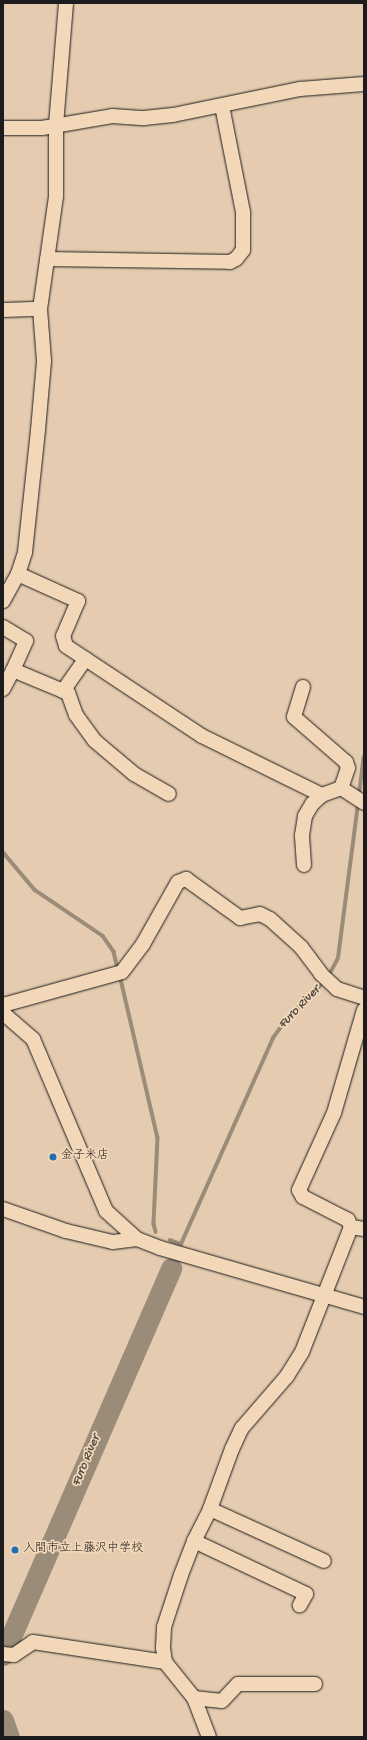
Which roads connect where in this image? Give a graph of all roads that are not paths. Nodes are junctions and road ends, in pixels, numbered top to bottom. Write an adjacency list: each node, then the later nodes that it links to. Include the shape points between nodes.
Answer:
1 (66, 3): 4 (street)
2 (364, 84): 3 (street, via 300,89)
3 (222, 106): 4 (street, via 173,115 144,118 112,116); 6 (street, via 243,212 243,250 236,259 230,262)
4 (56, 125): 5 (street); 6 (street, via 56,196)
5 (3, 128)
6 (47, 259): 7 (street)
7 (40, 309): 8 (street); 9 (street, via 44,361 25,552)
8 (3, 310)
9 (18, 574): 10 (street); 12 (street, via 78,601 63,636 66,646)
10 (3, 601)
11 (3, 627): 13 (street, via 26,641)
12 (85, 659): 16 (street); 19 (street, via 202,736)
13 (13, 670): 15 (street); 16 (street)
14 (303, 687): 17 (street, via 294,717 346,762 348,768)
15 (3, 689)
16 (64, 691): 18 (street, via 68,693 76,716 95,740 134,774)
17 (342, 788): 19 (street); 20 (street)
18 (169, 794)
19 (322, 795): 21 (street, via 312,804 305,816 302,835)
20 (360, 800)
21 (304, 865)
22 (364, 998): 23 (street, via 337,989 321,974 301,947 270,919 260,914 240,918 186,879 178,882 143,944 119,973)
23 (3, 1005)
24 (364, 1010): 27 (street, via 334,1113 299,1190 302,1197 348,1220)
25 (3, 1013): 28 (street, via 32,1039 106,1211)
26 (3, 1209): 28 (street, via 66,1231 113,1242)
27 (358, 1228): 29 (street)
28 (137, 1239): 29 (street)
29 (326, 1296): 30 (street); 31 (street, via 295,1364 242,1428)
30 (364, 1307)
31 (210, 1509): 32 (street); 33 (street)
32 (194, 1541): 34 (street, via 306,1594); 36 (street, via 164,1627)
33 (324, 1561)
34 (300, 1605)
35 (8, 1655): 36 (street, via 33,1642)
36 (165, 1662): 38 (street)
37 (315, 1684): 38 (street, via 238,1684 222,1701)
38 (194, 1698): 39 (street)
39 (209, 1737)

